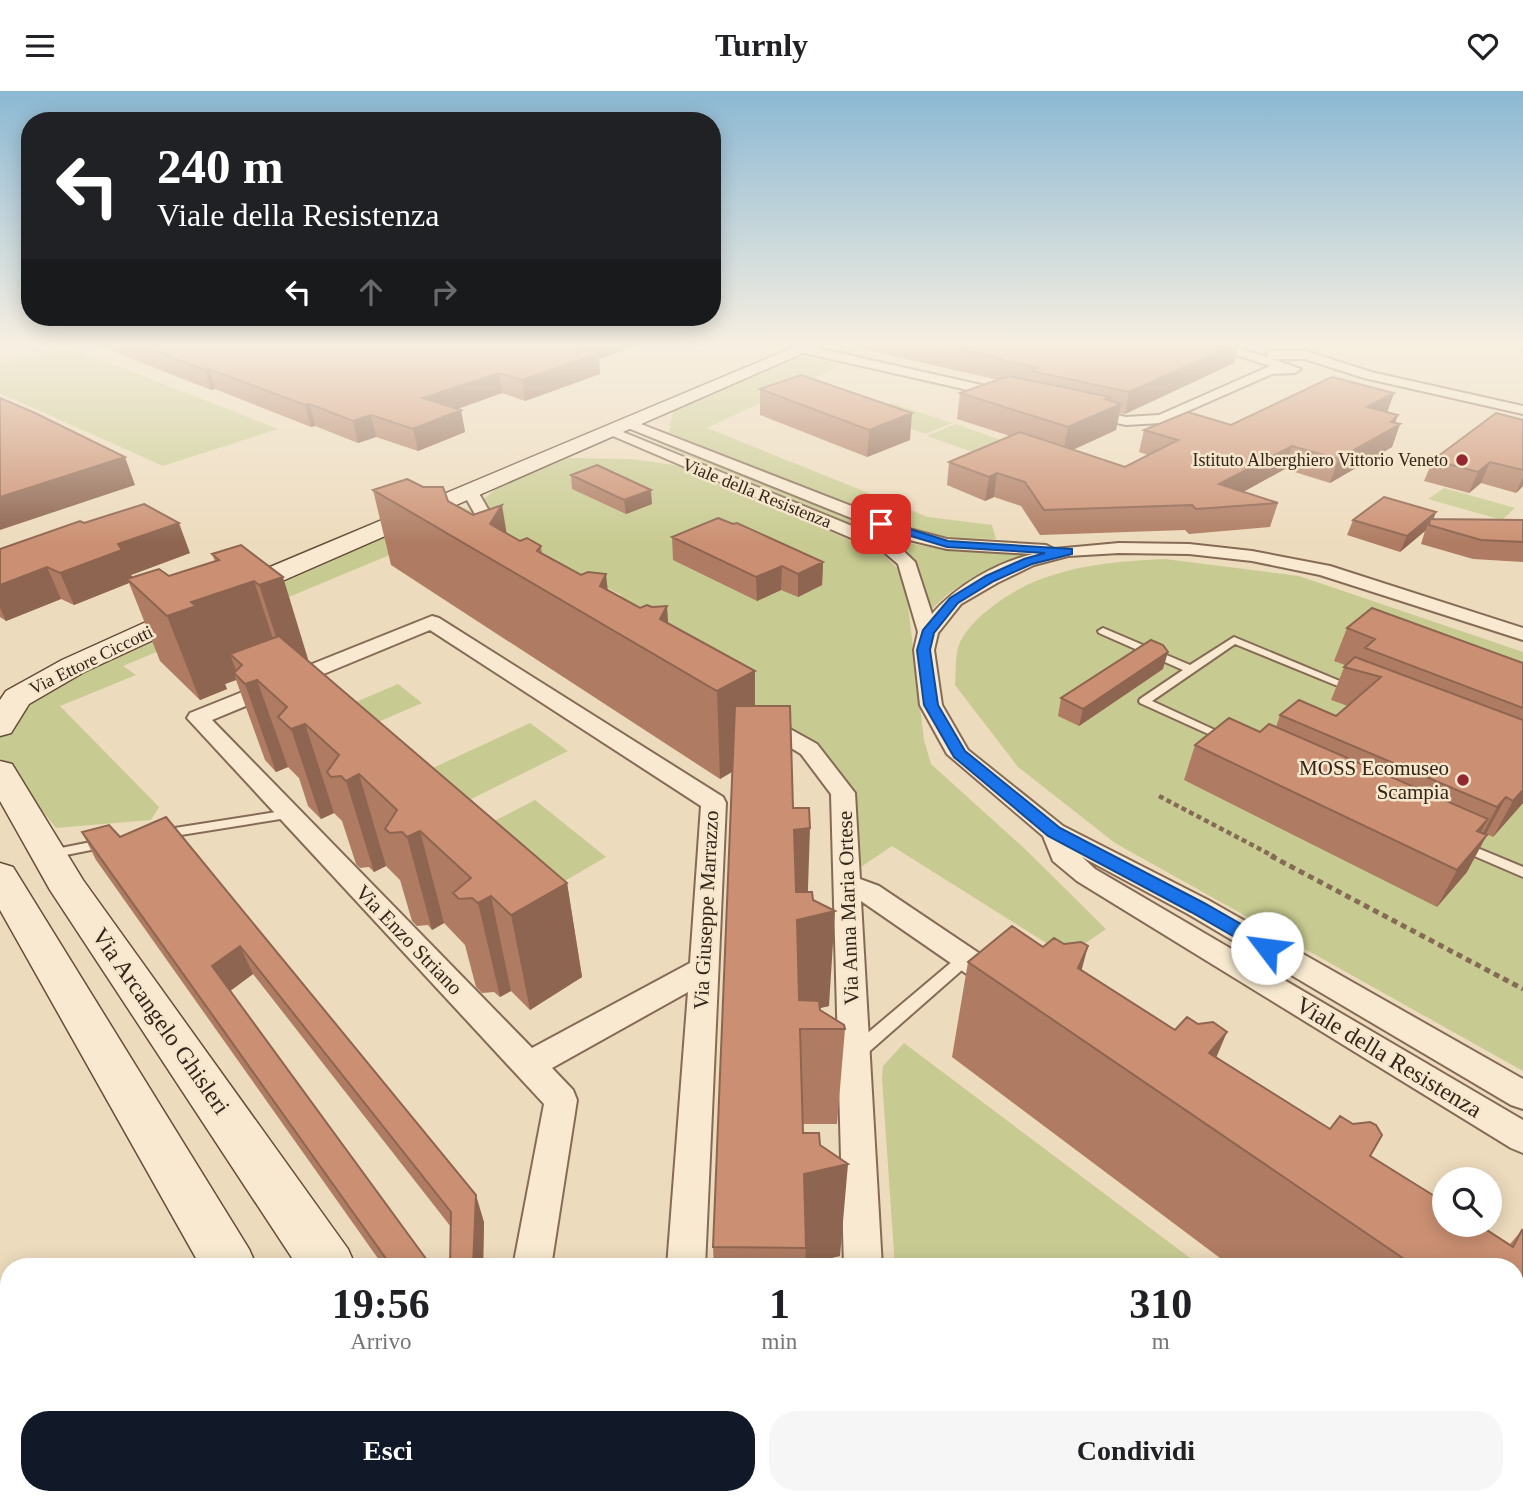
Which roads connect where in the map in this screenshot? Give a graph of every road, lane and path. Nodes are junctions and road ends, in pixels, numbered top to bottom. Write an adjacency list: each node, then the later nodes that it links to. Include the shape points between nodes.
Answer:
1 (654, 411): 6 (street, Via Ettore Ciccotti)
2 (1081, 411): 3 (street, via 1126,421 1161,419)
3 (1177, 411)
4 (1503, 411): 5 (street)
5 (1523, 417)
6 (617, 427): 7 (street, Via Ettore Ciccotti); 8 (street, Viale della Resistenza, via 907,534 947,544); 12 (street, Viale della Resistenza, via 890,548 906,562); 15 (street, Via Ettore Ciccotti, via 224,578 66,646)
7 (471, 493): 9 (street, via 488,523 492,557); 18 (street, Via Ettore Ciccotti, via 248,586 73,666 17,698)
8 (1068, 551): 12 (street, Viale della Resistenza, via 1028,561 990,579 954,600); 13 (street, Viale della Resistenza, via 1189,549 1252,556 1324,571)
9 (504, 564)
10 (432, 622): 22 (street, Via Enzo Striano, via 198,718); 32 (street, Via Giuseppe Marrazzo, via 713,803)
11 (1103, 631): 14 (lane)
12 (928, 632): 23 (street, Viale della Resistenza, via 924,650 931,705 959,754)
13 (1523, 634)
14 (1191, 669): 16 (lane, via 1234,640); 19 (lane, via 1144,701)
15 (11, 675)
16 (1359, 691)
17 (738, 706): 30 (street, Via Anna Maria Ortese, via 810,749 843,793)
18 (0, 726)
19 (1245, 747)
20 (0, 771): 27 (street, Via Arcangelo Ghisleri)
21 (1159, 796): 33 (path)
22 (289, 814): 24 (lane); 36 (street, Via Enzo Striano)
23 (1054, 832): 37 (street, Viale della Resistenza, via 1198,907); 38 (street, Viale della Resistenza, via 1062,855 1086,875)
24 (152, 836)
25 (1446, 839): 28 (lane)
26 (124, 840): 27 (lane)
27 (49, 854): 40 (street, Via Arcangelo Ghisleri, via 69,890)
28 (1523, 872)
29 (0, 876): 39 (street)
30 (848, 885): 31 (street, via 869,893); 35 (street, Via Anna Maria Ortese)
31 (965, 959): 34 (street); 35 (lane)
32 (704, 969): 36 (street); 42 (street, Via Giuseppe Marrazzo)
33 (1523, 989)
34 (1024, 998)
35 (854, 1054): 43 (street, Via Anna Maria Ortese)
36 (528, 1066): 41 (street, Via Enzo Striano, via 561,1100)
37 (1523, 1095)
38 (1523, 1138)
39 (225, 1258)
40 (323, 1258)
41 (534, 1258)
42 (687, 1258)
43 (863, 1258)

